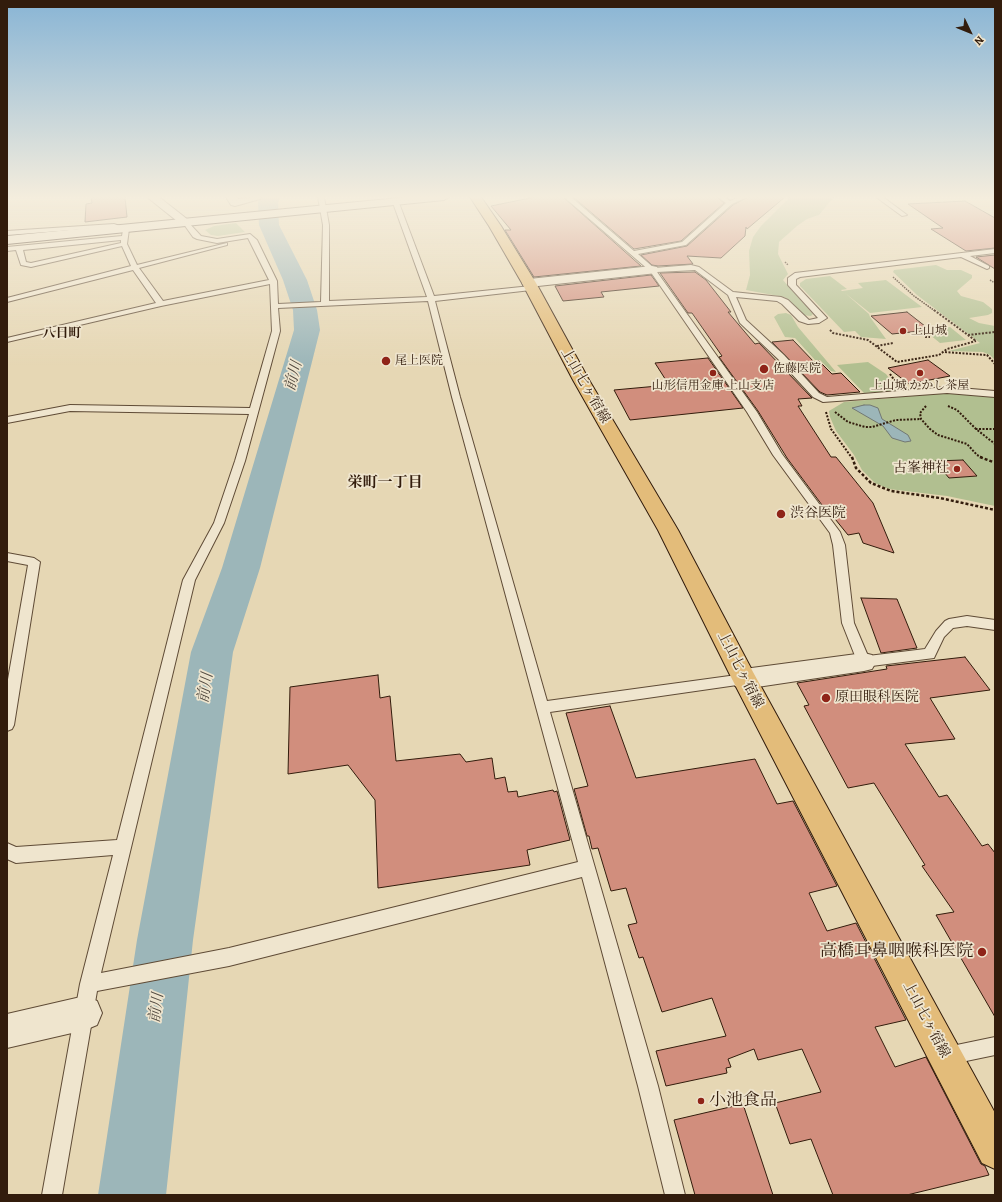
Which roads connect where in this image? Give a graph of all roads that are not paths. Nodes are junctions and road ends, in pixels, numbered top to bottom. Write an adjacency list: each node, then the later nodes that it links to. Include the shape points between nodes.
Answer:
1 (20, 253): 2 (lane, via 23,264 32,265)
2 (72, 253)
3 (131, 253): 13 (lane)
4 (196, 253): 13 (lane)
5 (260, 253): 15 (lane)
6 (326, 253): 20 (lane)
7 (414, 253): 18 (lane)
8 (511, 253): 16 (main road, 上山七ヶ宿線)
9 (634, 253): 14 (lane)
10 (978, 253): 11 (lane)
11 (962, 255): 12 (lane); 17 (lane, via 798,275 792,278 792,285 823,318 819,321 808,322 802,319 785,302 778,299)
12 (987, 267)
13 (136, 268): 19 (lane); 21 (lane)
14 (652, 270): 16 (main road); 17 (lane, via 698,268); 29 (lane, via 752,412 778,455 835,532 839,545 848,623)
15 (273, 281): 21 (lane); 22 (lane)
16 (530, 286): 18 (lane); 30 (main road, 上山七ヶ宿線, via 668,530)
17 (731, 294): 24 (lane, via 743,321 826,402 946,390)
18 (431, 299): 20 (lane); 31 (lane)
19 (7, 300)
20 (325, 303): 22 (lane)
21 (161, 304): 23 (lane)
22 (276, 306): 25 (lane, via 276,331)
23 (7, 340)
24 (995, 394)
25 (255, 411): 26 (lane, via 70,408); 33 (lane, via 219,523 189,580)
26 (7, 420)
27 (7, 557): 32 (lane, via 34,562)
28 (995, 625): 29 (lane, via 967,621 949,624 929,654)
29 (864, 662): 30 (main road)
30 (744, 679): 31 (lane); 39 (main road, 上山七ヶ宿線)
31 (542, 707): 35 (lane)
32 (7, 725)
33 (122, 847): 34 (lane, via 16,855); 36 (lane)
34 (7, 850)
35 (587, 868): 36 (lane, via 229,957); 42 (lane, via 648,1086)
36 (87, 999): 37 (main road); 41 (lane)
37 (7, 1031)
38 (995, 1046): 39 (lane)
39 (946, 1057): 40 (main road, 上山七ヶ宿線)
40 (995, 1150)
41 (52, 1195)
42 (675, 1195)

